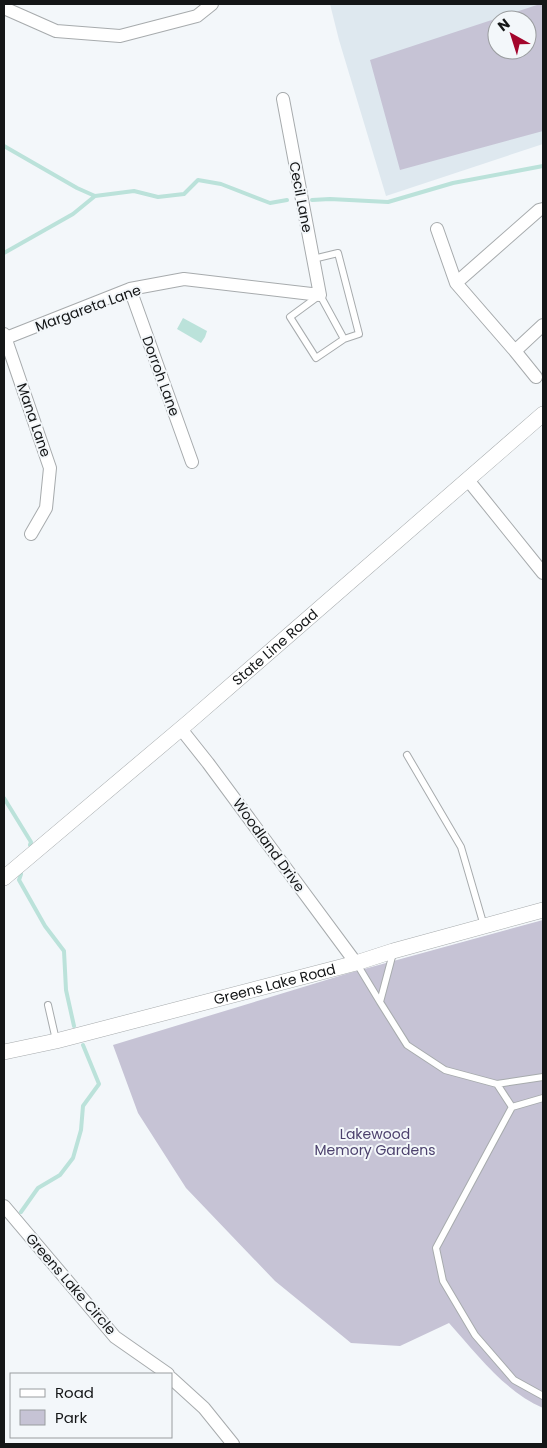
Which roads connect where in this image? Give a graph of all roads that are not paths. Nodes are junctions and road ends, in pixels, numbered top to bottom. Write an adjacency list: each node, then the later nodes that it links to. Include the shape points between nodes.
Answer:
1 (212, 4): 2 (street, via 197,16 120,36 56,31)
2 (5, 12)
3 (283, 99): 6 (street, Cecil Lane)
4 (543, 209): 7 (street)
5 (437, 229): 7 (street)
6 (313, 259): 9 (street, Cecil Lane); 12 (lane, via 338,253 359,334)
7 (456, 283): 13 (street)
8 (130, 289): 9 (street, Margareta Lane, via 184,280); 11 (street, Margareta Lane); 16 (street, Dorroh Lane)
9 (320, 295): 12 (lane); 12 (lane, via 290,317 316,358)
10 (543, 325): 13 (street)
11 (5, 336): 18 (street, Mana Lane, via 50,468 46,508)
12 (344, 340)
13 (515, 350): 14 (street)
14 (536, 377)
15 (543, 414): 17 (street, State Line Road)
16 (192, 462)
17 (468, 480): 19 (street); 20 (street, State Line Road)
18 (31, 534)
19 (543, 573)
20 (180, 729): 22 (street, State Line Road); 26 (street, Woodland Drive)
21 (407, 756): 24 (lane, via 461,846)
22 (4, 878)
23 (543, 910): 24 (street, Greens Lake Road)
24 (484, 926): 25 (street, Greens Lake Road)
25 (394, 951): 26 (street, Greens Lake Road); 27 (lane)
26 (356, 963): 27 (lane); 29 (street, Greens Lake Road)
27 (380, 1002): 32 (lane, via 407,1045 445,1070)
28 (48, 1005): 29 (lane)
29 (56, 1041): 30 (street, Greens Lake Road)
30 (4, 1052)
31 (543, 1078): 32 (lane)
32 (497, 1084): 34 (lane)
33 (543, 1098): 34 (lane)
34 (512, 1107): 38 (lane, via 436,1248 443,1281 475,1335 514,1380)
35 (4, 1206): 36 (street, Greens Lake Circle, via 116,1336)
36 (167, 1373)
37 (172, 1379): 39 (street, via 204,1408)
38 (543, 1396)
39 (233, 1444)

